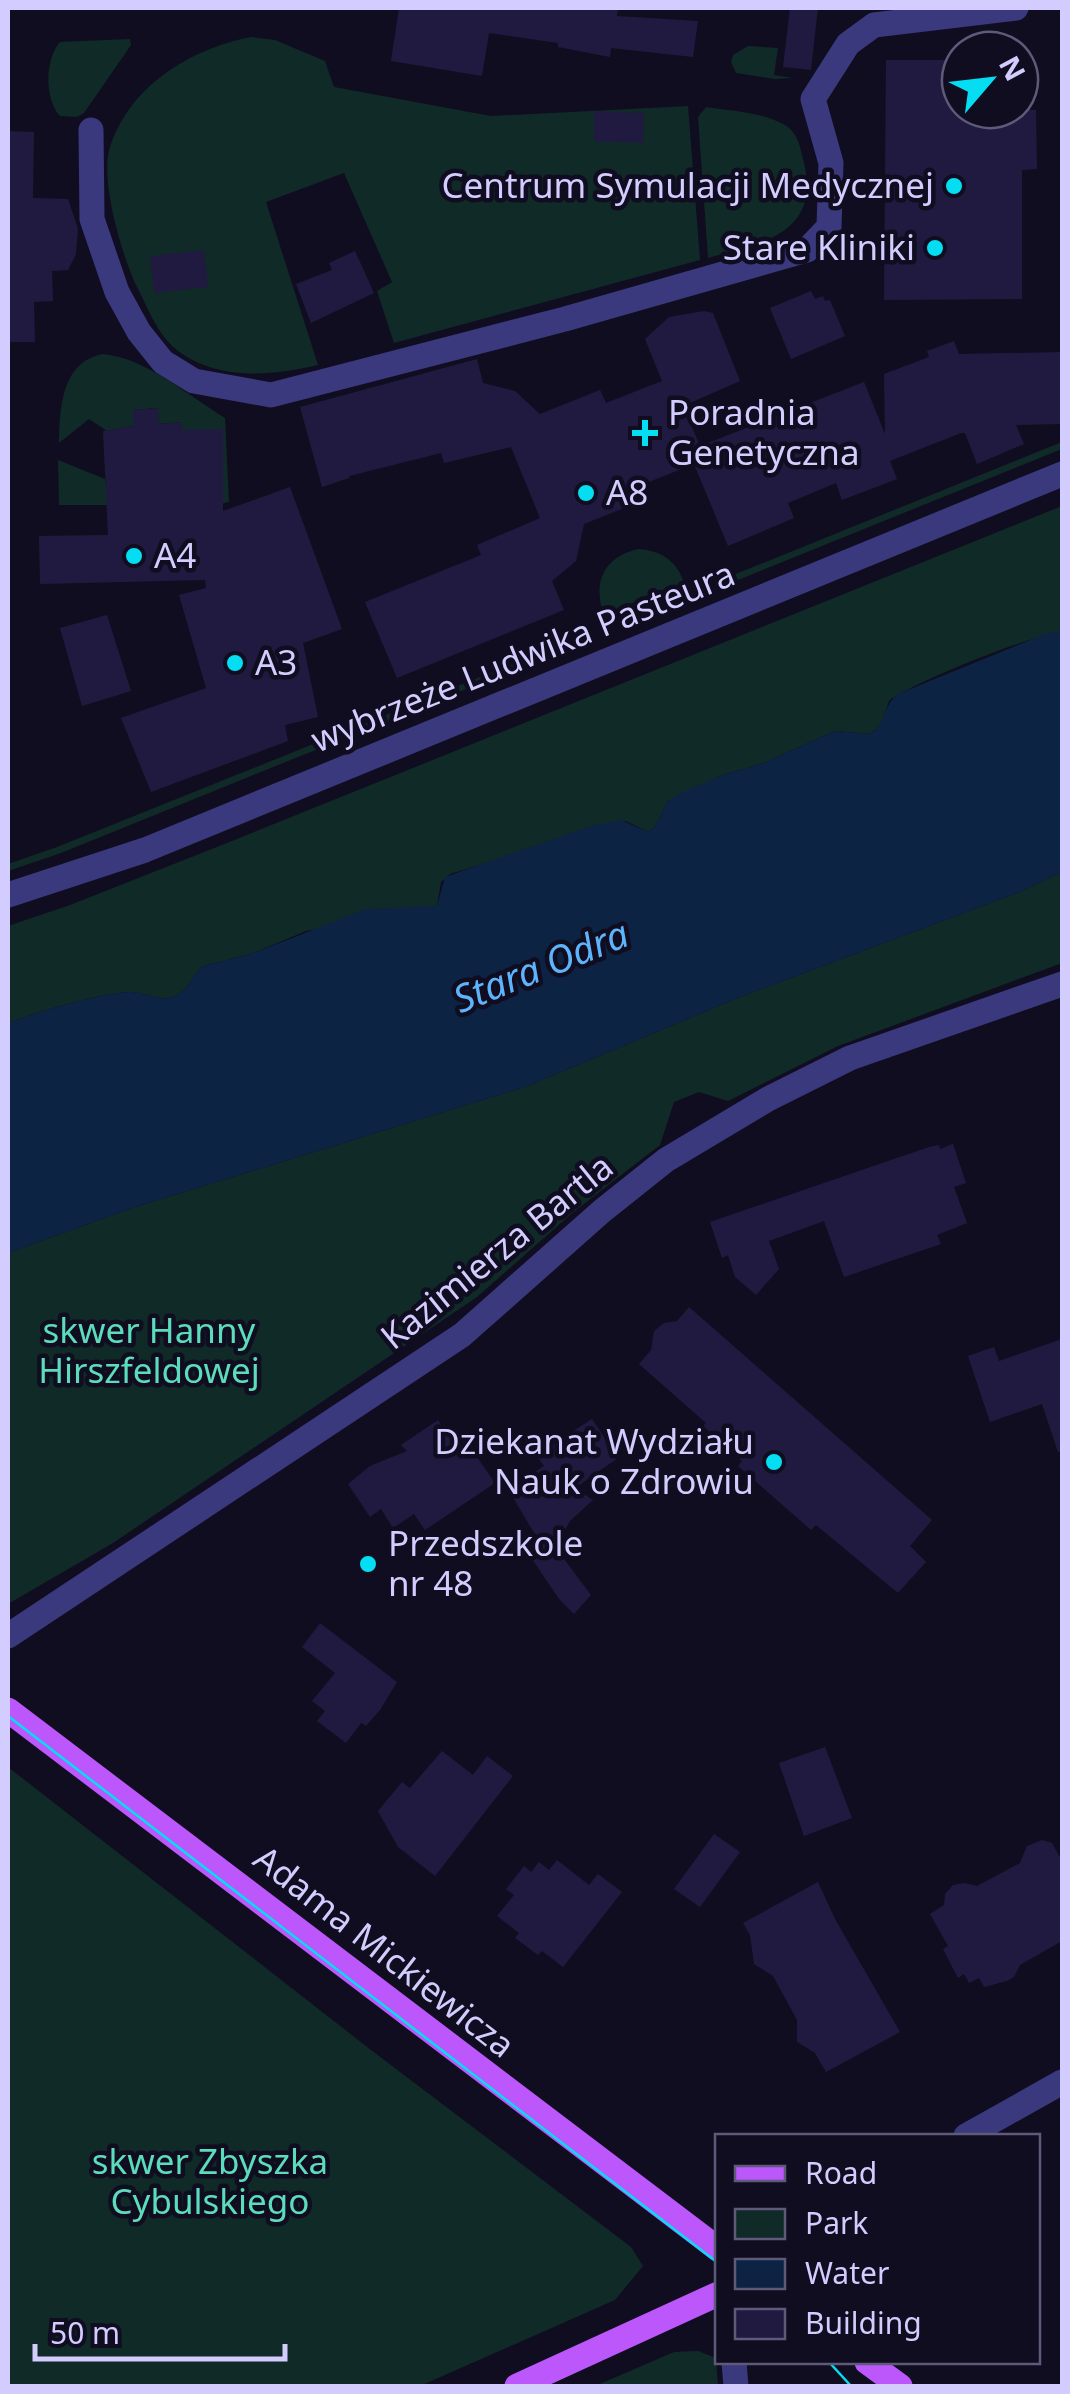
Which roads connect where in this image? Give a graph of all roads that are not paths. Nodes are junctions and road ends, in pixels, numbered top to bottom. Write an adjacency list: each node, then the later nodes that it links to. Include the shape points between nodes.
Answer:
1 (1016, 8): 2 (street, via 874,25 848,44 814,99 831,163 829,226 806,250 271,395 194,381 163,362 138,332 92,219)
2 (91, 130)
3 (1062, 474): 4 (street, wybrzeże Ludwika Pasteura, via 146,850)
4 (8, 895)
5 (1062, 984): 6 (street, Kazimierza Bartla, via 850,1058 666,1160 462,1335)
6 (8, 1636)
7 (8, 1710): 10 (main road, Adama Mickiewicza)
8 (1062, 2082): 9 (street)
9 (970, 2134)
10 (715, 2247)
11 (715, 2295): 13 (main road)
12 (871, 2364): 14 (main road)
13 (518, 2386)
14 (900, 2386)

